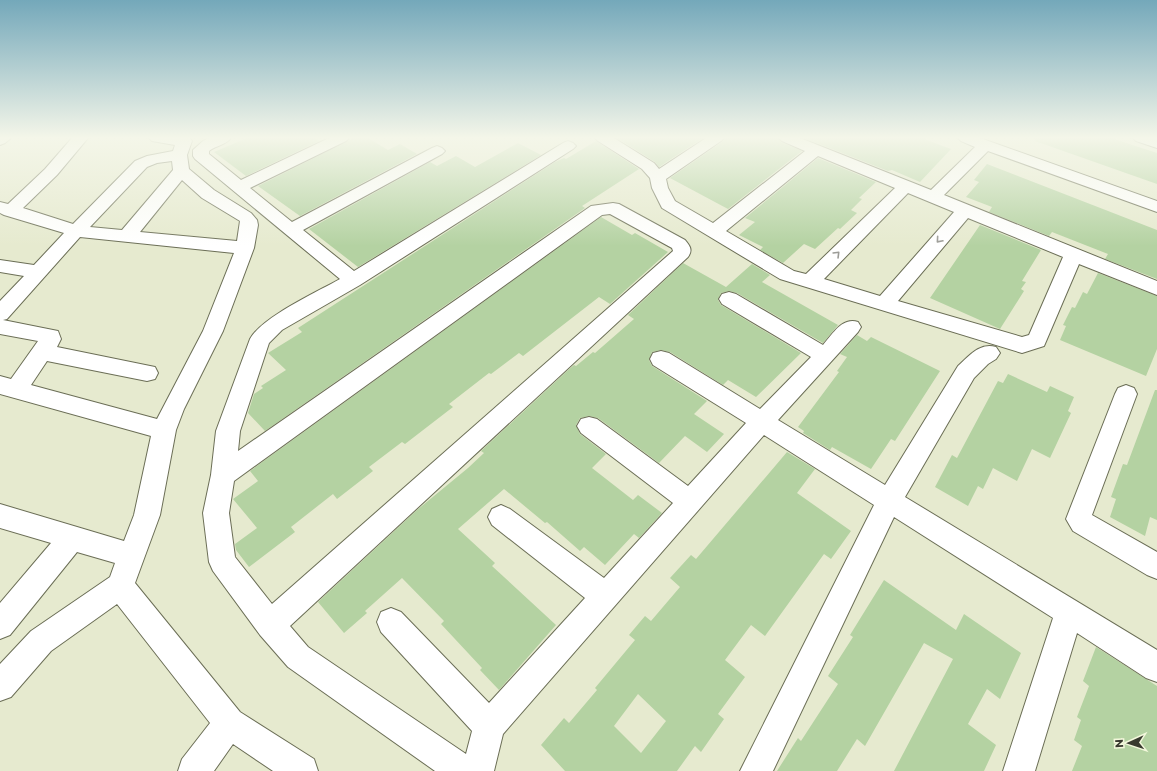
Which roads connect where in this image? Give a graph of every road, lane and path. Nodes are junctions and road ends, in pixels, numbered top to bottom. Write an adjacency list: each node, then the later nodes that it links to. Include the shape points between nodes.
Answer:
1 (49, 174): 20 (street)
2 (131, 174): 23 (street)
3 (168, 174): 25 (street)
4 (196, 174): 26 (street, via 208,194 248,220)
5 (222, 174): 17 (street)
6 (268, 174): 17 (street)
7 (394, 174): 22 (street)
8 (523, 174): 30 (street)
9 (655, 174): 15 (street)
10 (662, 174): 15 (street)
11 (786, 174): 24 (street)
12 (876, 174): 16 (street)
13 (956, 174): 18 (street)
14 (1066, 174): 19 (street)
15 (658, 177): 24 (street, via 668,204)
16 (906, 186): 18 (street); 31 (street, one-way to 16)
17 (239, 188): 22 (street)
18 (933, 197): 21 (street)
19 (1157, 207)
20 (5, 209): 23 (street)
21 (965, 210): 27 (street); 34 (street, one-way to 34)
22 (292, 229): 30 (street)
23 (76, 231): 25 (street); 29 (street)
24 (714, 231): 31 (street, via 787,275)
25 (127, 236): 26 (street)
26 (244, 248): 47 (street, via 213,331)
27 (1074, 254): 32 (street); 34 (street, via 1037,341 1022,345)
28 (0, 266): 29 (street)
29 (38, 272): 35 (street)
30 (353, 280): 48 (street, via 276,325 260,339 228,431)
31 (810, 282): 34 (street)
32 (1157, 288)
33 (730, 299): 40 (street)
34 (884, 304)
35 (0, 314)
36 (0, 327): 38 (street, via 51,336)
37 (851, 327): 40 (street)
38 (42, 352): 42 (street); 43 (street)
39 (989, 354): 50 (street, via 980,358 966,372)
40 (825, 356): 45 (street)
41 (661, 360): 45 (street)
42 (147, 373)
43 (8, 388): 47 (street)
44 (1126, 394): 55 (street, via 1079,519)
45 (761, 422): 49 (street); 50 (street)
46 (589, 426): 49 (street)
47 (164, 430): 54 (street, via 147,515)
48 (223, 476): 61 (street, via 216,513 222,562); 61 (street, via 597,210 613,208 680,244 682,253)
49 (690, 501): 57 (street)
50 (889, 501): 58 (street); 70 (street)
51 (0, 516): 53 (street)
52 (501, 516): 57 (street)
53 (72, 538): 54 (street); 60 (street)
54 (132, 556): 56 (street)
55 (1157, 566)
56 (120, 586): 63 (street, via 41,641); 64 (street)
57 (606, 596): 65 (street)
58 (1069, 612): 62 (street); 71 (street)
59 (391, 622): 65 (street)
60 (0, 625)
61 (270, 625): 68 (street, via 298,657)
62 (1157, 667)
63 (0, 686)
64 (229, 724): 66 (street); 67 (street)
65 (489, 726): 69 (street)
66 (194, 771)
67 (302, 771)
68 (463, 771)
69 (478, 771)
70 (756, 771)
71 (1019, 771)

